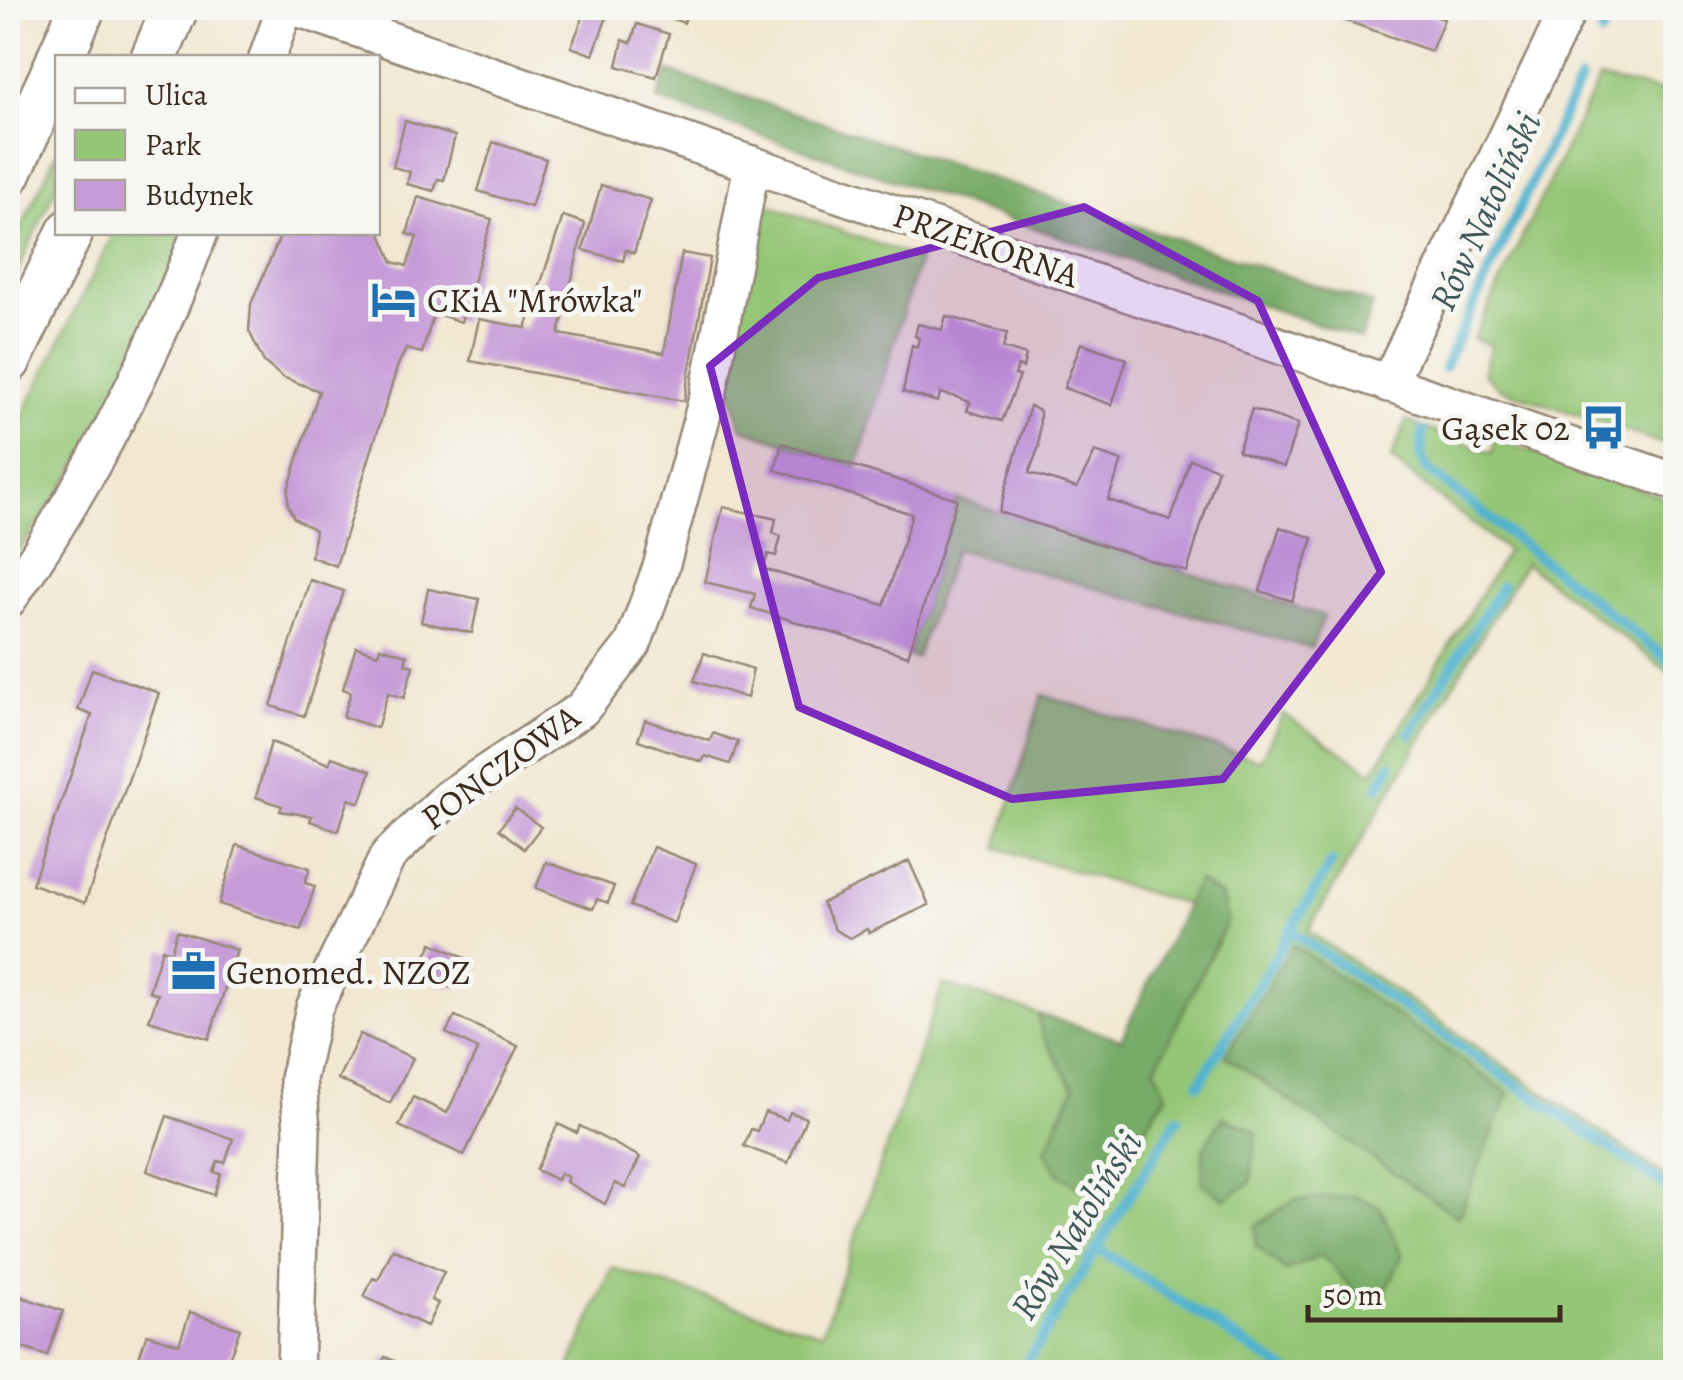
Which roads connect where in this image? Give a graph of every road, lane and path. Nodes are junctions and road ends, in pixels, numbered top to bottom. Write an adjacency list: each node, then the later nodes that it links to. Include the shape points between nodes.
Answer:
1 (82, 8): 6 (main road)
2 (175, 8): 7 (main road)
3 (285, 8): 8 (street)
4 (297, 8): 10 (street, PRZEKORNA)
5 (1569, 8): 15 (street)
6 (61, 55)
7 (155, 55)
8 (268, 55)
9 (55, 69): 11 (main road)
10 (752, 164): 15 (street, PRZEKORNA); 18 (street, PONCZOWA, via 708,394 632,644 582,709 448,798 388,856 314,1008 298,1079)
11 (8, 173)
12 (69, 235): 14 (main road)
13 (199, 235): 17 (street, via 161,332 97,458)
14 (8, 360)
15 (1388, 384): 16 (street, PRZEKORNA)
16 (1676, 482)
17 (8, 600)
18 (295, 1372)

